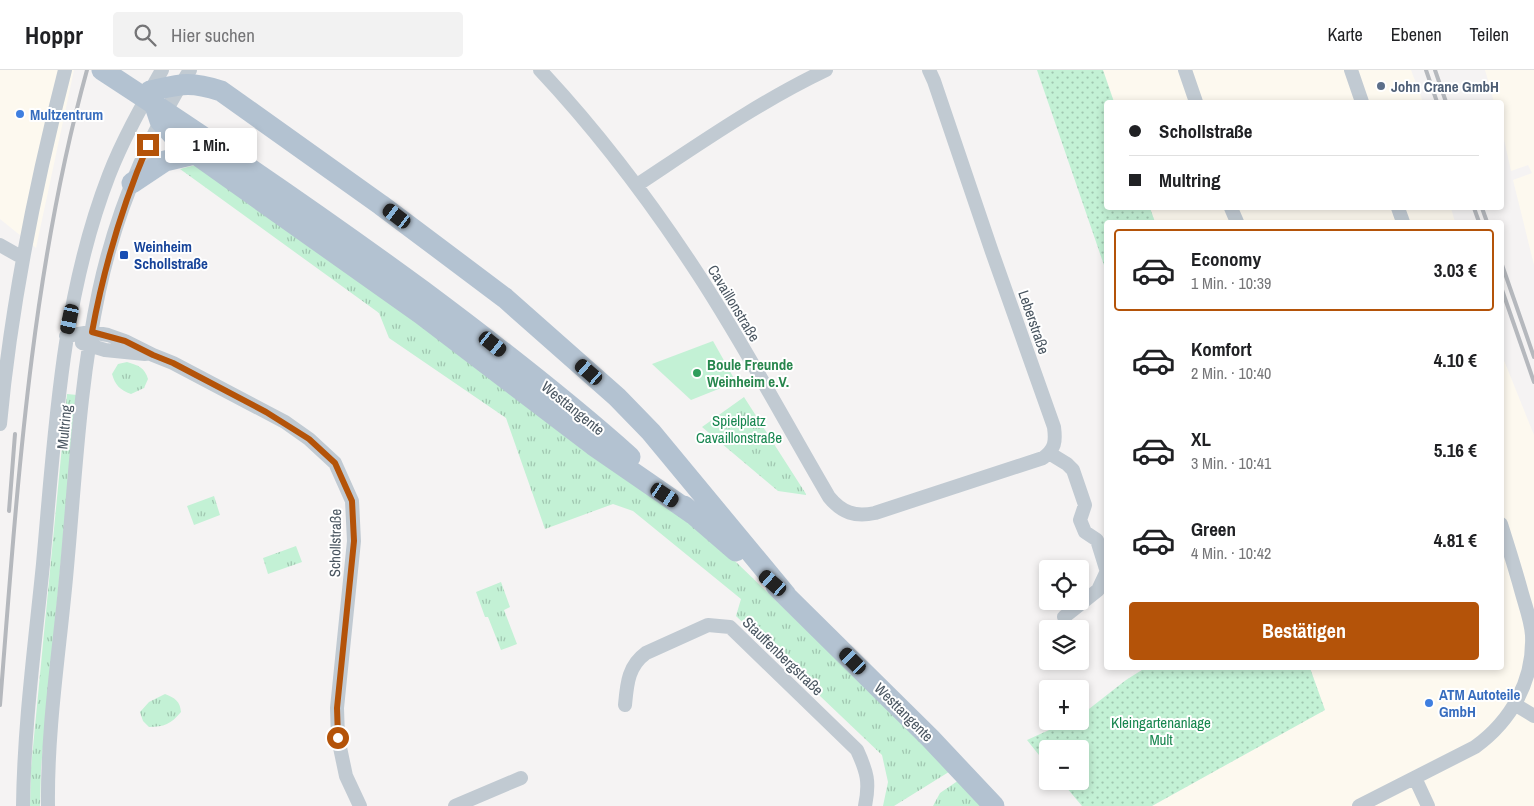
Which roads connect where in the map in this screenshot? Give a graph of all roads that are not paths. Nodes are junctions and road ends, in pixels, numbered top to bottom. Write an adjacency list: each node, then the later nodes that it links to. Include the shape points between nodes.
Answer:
1 (65, 70): 18 (street)
2 (102, 70): 23 (main road, Westtangente, via 298,201 479,332 594,425)
3 (162, 70): 10 (street, Multring)
4 (540, 70): 16 (street, Cavaillonstraße)
5 (826, 70): 16 (street, via 745,114)
6 (929, 70): 22 (street, Leberstraße, via 1054,427 1056,440)
7 (1185, 70): 11 (street)
8 (1351, 70): 12 (street)
9 (193, 77): 10 (main road); 13 (street, Multring); 27 (main road, via 221,91 505,298 610,390 651,432)
10 (150, 91): 13 (main road); 19 (street, Multring, via 110,175 93,222)
11 (1195, 100)
12 (1361, 100)
13 (162, 126): 14 (main road); 15 (street, Multring)
14 (195, 154): 15 (main road, via 166,161); 23 (main road, via 421,314 593,445)
15 (132, 183): 20 (street, Multring, via 113,238)
16 (637, 186): 22 (street, Cavaillonstraße, via 699,276 828,497 837,507 862,516 875,513)
17 (0, 245): 18 (street)
18 (23, 258): 21 (street)
19 (66, 336): 20 (street, Schollstraße); 34 (street, Multring)
20 (90, 339): 35 (street, Multring, via 50,732); 36 (street, Schollstraße, via 105,350 153,355 173,363 285,422 335,463 352,501 354,541 337,708 338,738 346,776)
21 (0, 424)
22 (1049, 453): 25 (street, via 1073,470 1085,505 1080,520 1085,532 1097,540)
23 (693, 514): 27 (main road, Westtangente)
24 (1504, 534): 30 (street, via 1532,634 1529,671)
25 (1104, 563)
26 (1104, 577): 28 (street, via 1098,590)
27 (786, 595): 39 (main road, Westtangente)
28 (1064, 617)
29 (625, 704): 38 (street, Stauffenbergstraße, via 627,682 638,658 708,625 730,627 857,750 866,769 868,790)
30 (1516, 705): 31 (street); 33 (street, via 1492,735)
31 (1534, 716)
32 (521, 778): 37 (street)
33 (1415, 778): 40 (street); 41 (street)
34 (23, 806)
35 (48, 806)
36 (360, 806)
37 (455, 806)
38 (865, 806)
39 (994, 806)
40 (1358, 806)
41 (1428, 806)

